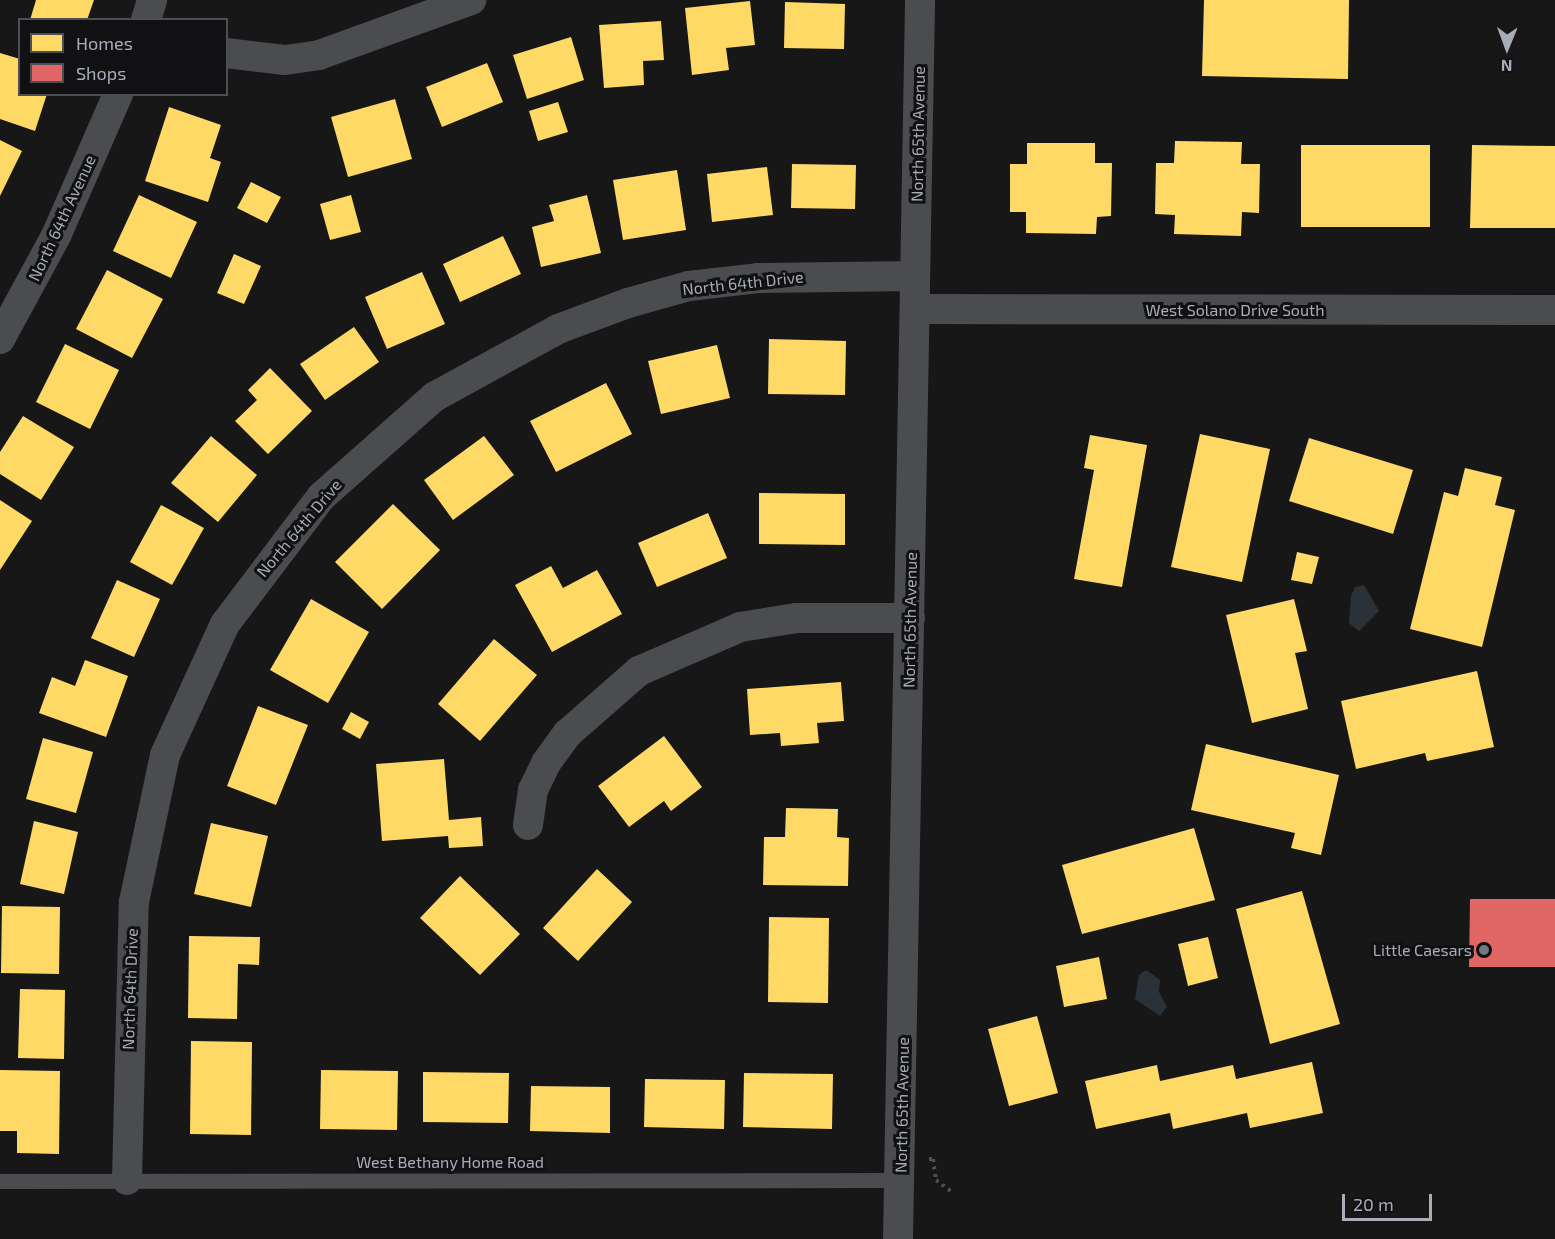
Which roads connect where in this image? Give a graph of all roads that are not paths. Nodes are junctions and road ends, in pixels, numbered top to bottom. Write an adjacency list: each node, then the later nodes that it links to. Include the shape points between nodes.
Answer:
1 (152, 0): 4 (street)
2 (471, 0): 5 (street, via 320,55 285,60)
3 (920, 0): 7 (street, North 65th Avenue)
4 (147, 18)
5 (228, 53)
6 (117, 96): 10 (street, North 64th Avenue, via 56,236)
7 (915, 276): 8 (street, North 65th Avenue); 13 (street, North 64th Drive, via 758,278 689,286 558,329 434,398 321,497 225,624 165,755 134,902)
8 (915, 309): 9 (street, West Solano Drive South); 11 (street, North 65th Avenue)
9 (1555, 310)
10 (0, 339)
11 (910, 618): 12 (street, via 797,618 740,627 639,671 567,734 546,763 533,790); 14 (street, North 65th Avenue)
12 (528, 825)
13 (127, 1180): 14 (lane, West Bethany Home Road); 15 (lane, West Bethany Home Road)
14 (901, 1180): 16 (street, North 65th Avenue)
15 (0, 1181)
16 (898, 1239)

